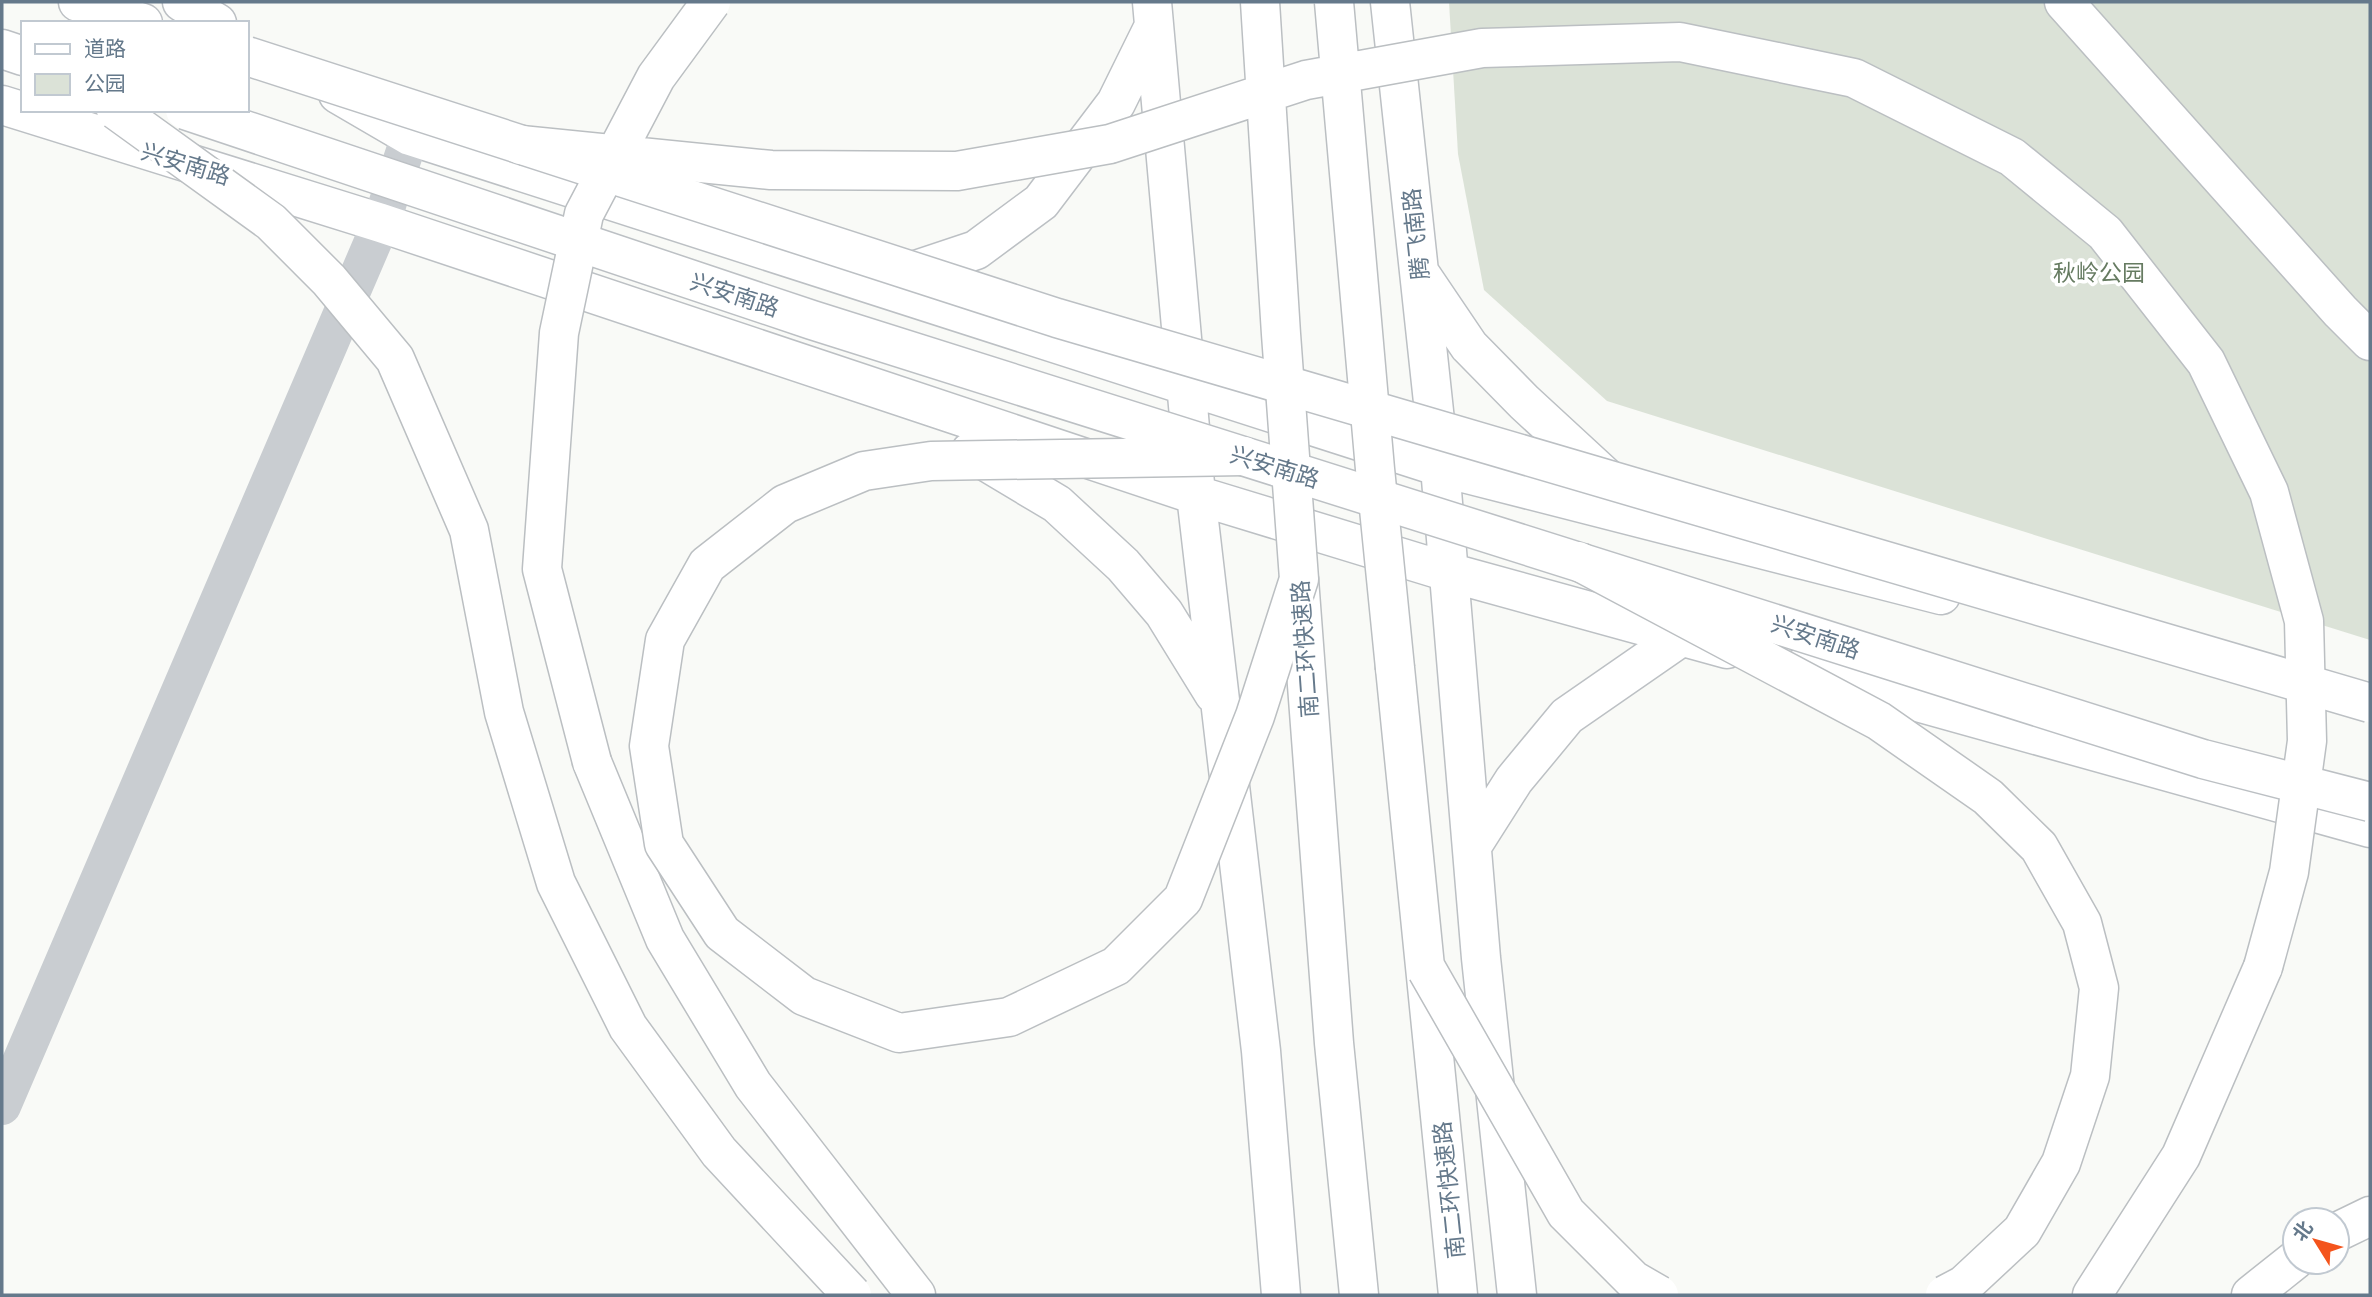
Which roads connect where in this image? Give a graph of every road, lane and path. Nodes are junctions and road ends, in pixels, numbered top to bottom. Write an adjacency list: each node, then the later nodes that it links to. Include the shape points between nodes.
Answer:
1 (78, 2): 10 (main road)
2 (182, 2): 11 (main road)
3 (711, 2): 49 (main road, bridge, via 656,77 584,214 558,333 542,569 592,762 665,939 753,1085)
4 (1260, 2): 36 (main road, 南二环快速路, bridge)
5 (1334, 2): 43 (main road, 南二环快速路, bridge, via 1375,469)
6 (1390, 2): 25 (main road, 腾飞南路)
7 (2064, 2): 16 (main road)
8 (2071, 2): 16 (main road)
9 (1153, 14): 26 (main road, via 1116,103 1041,202 976,250); 29 (main road)
10 (137, 21)
11 (214, 21)
12 (248, 41): 22 (main road)
13 (2, 49): 14 (main road)
14 (21, 55)
15 (248, 56): 23 (main road, bridge)
16 (2132, 78): 27 (main road)
17 (2, 106): 18 (main road, 兴安南路)
18 (21, 112)
19 (21, 112): 24 (main road, 兴安南路)
20 (119, 112): 48 (main road, bridge, via 271,222 329,280 395,359 469,530 504,712 556,883 628,1027 719,1152)
21 (192, 112): 30 (main road, 兴安南路, bridge, via 812,320)
22 (410, 136): 24 (street); 26 (main road)
23 (521, 145): 39 (main road, bridge, via 1057,318); 56 (main road, bridge, via 771,170 957,171 1110,144 1306,80 1482,48 1680,42 1854,78 2012,156 2105,233 2206,362 2269,492 2304,621 2307,741 2289,872 2263,967 2181,1156)
24 (381, 223): 28 (main road, 兴安南路); 44 (street)
25 (1419, 271): 31 (main road, 腾飞南路); 33 (main road, via 1469,346)
26 (871, 285): 29 (main road)
27 (2370, 341)
28 (848, 379): 32 (main road, 兴安南路); 38 (main road, via 1057,504 1122,565 1164,613)
29 (1185, 386): 31 (main road); 32 (main road)
30 (1244, 456): 34 (main road, 兴安南路, bridge); 36 (main road, bridge, via 931,461 864,471 785,503 707,565 665,640 649,746 664,844 722,933 804,996 899,1033 1009,1017 1116,966 1183,899 1255,716)
31 (1440, 467): 33 (main road); 35 (main road, 腾飞南路)
32 (1196, 495): 35 (main road, 兴安南路); 38 (main road)
33 (1654, 522): 39 (main road)
34 (1578, 561): 40 (main road, 兴安南路, bridge, via 2203,758); 55 (main road, bridge, via 1879,721 1988,797 2039,847 2082,923 2099,988 2090,1076 2062,1163 2022,1231 1964,1285)
35 (1448, 572): 37 (main road, 兴安南路); 42 (main road, 腾飞南路)
36 (1299, 579): 51 (main road, 南二环快速路, via 1334,1043)
37 (1681, 636): 41 (main road, 兴安南路); 42 (main road, via 1567,716 1514,780)
38 (1220, 702): 50 (main road, via 1261,1051)
39 (2370, 704)
40 (2370, 802)
41 (2370, 828)
42 (1472, 846): 53 (main road, 腾飞南路)
43 (1427, 970): 52 (main road, 南二环快速路); 54 (main road, bridge, via 1566,1213 1633,1280)
44 (2, 1106)
45 (2370, 1216): 46 (main road)
46 (2351, 1225)
47 (2281, 1271): 57 (main road)
48 (852, 1295)
49 (916, 1295)
50 (1281, 1295)
51 (1359, 1295)
52 (1458, 1295)
53 (1517, 1295)
54 (1658, 1295)
55 (1945, 1295)
56 (2092, 1295)
57 (2251, 1295)

